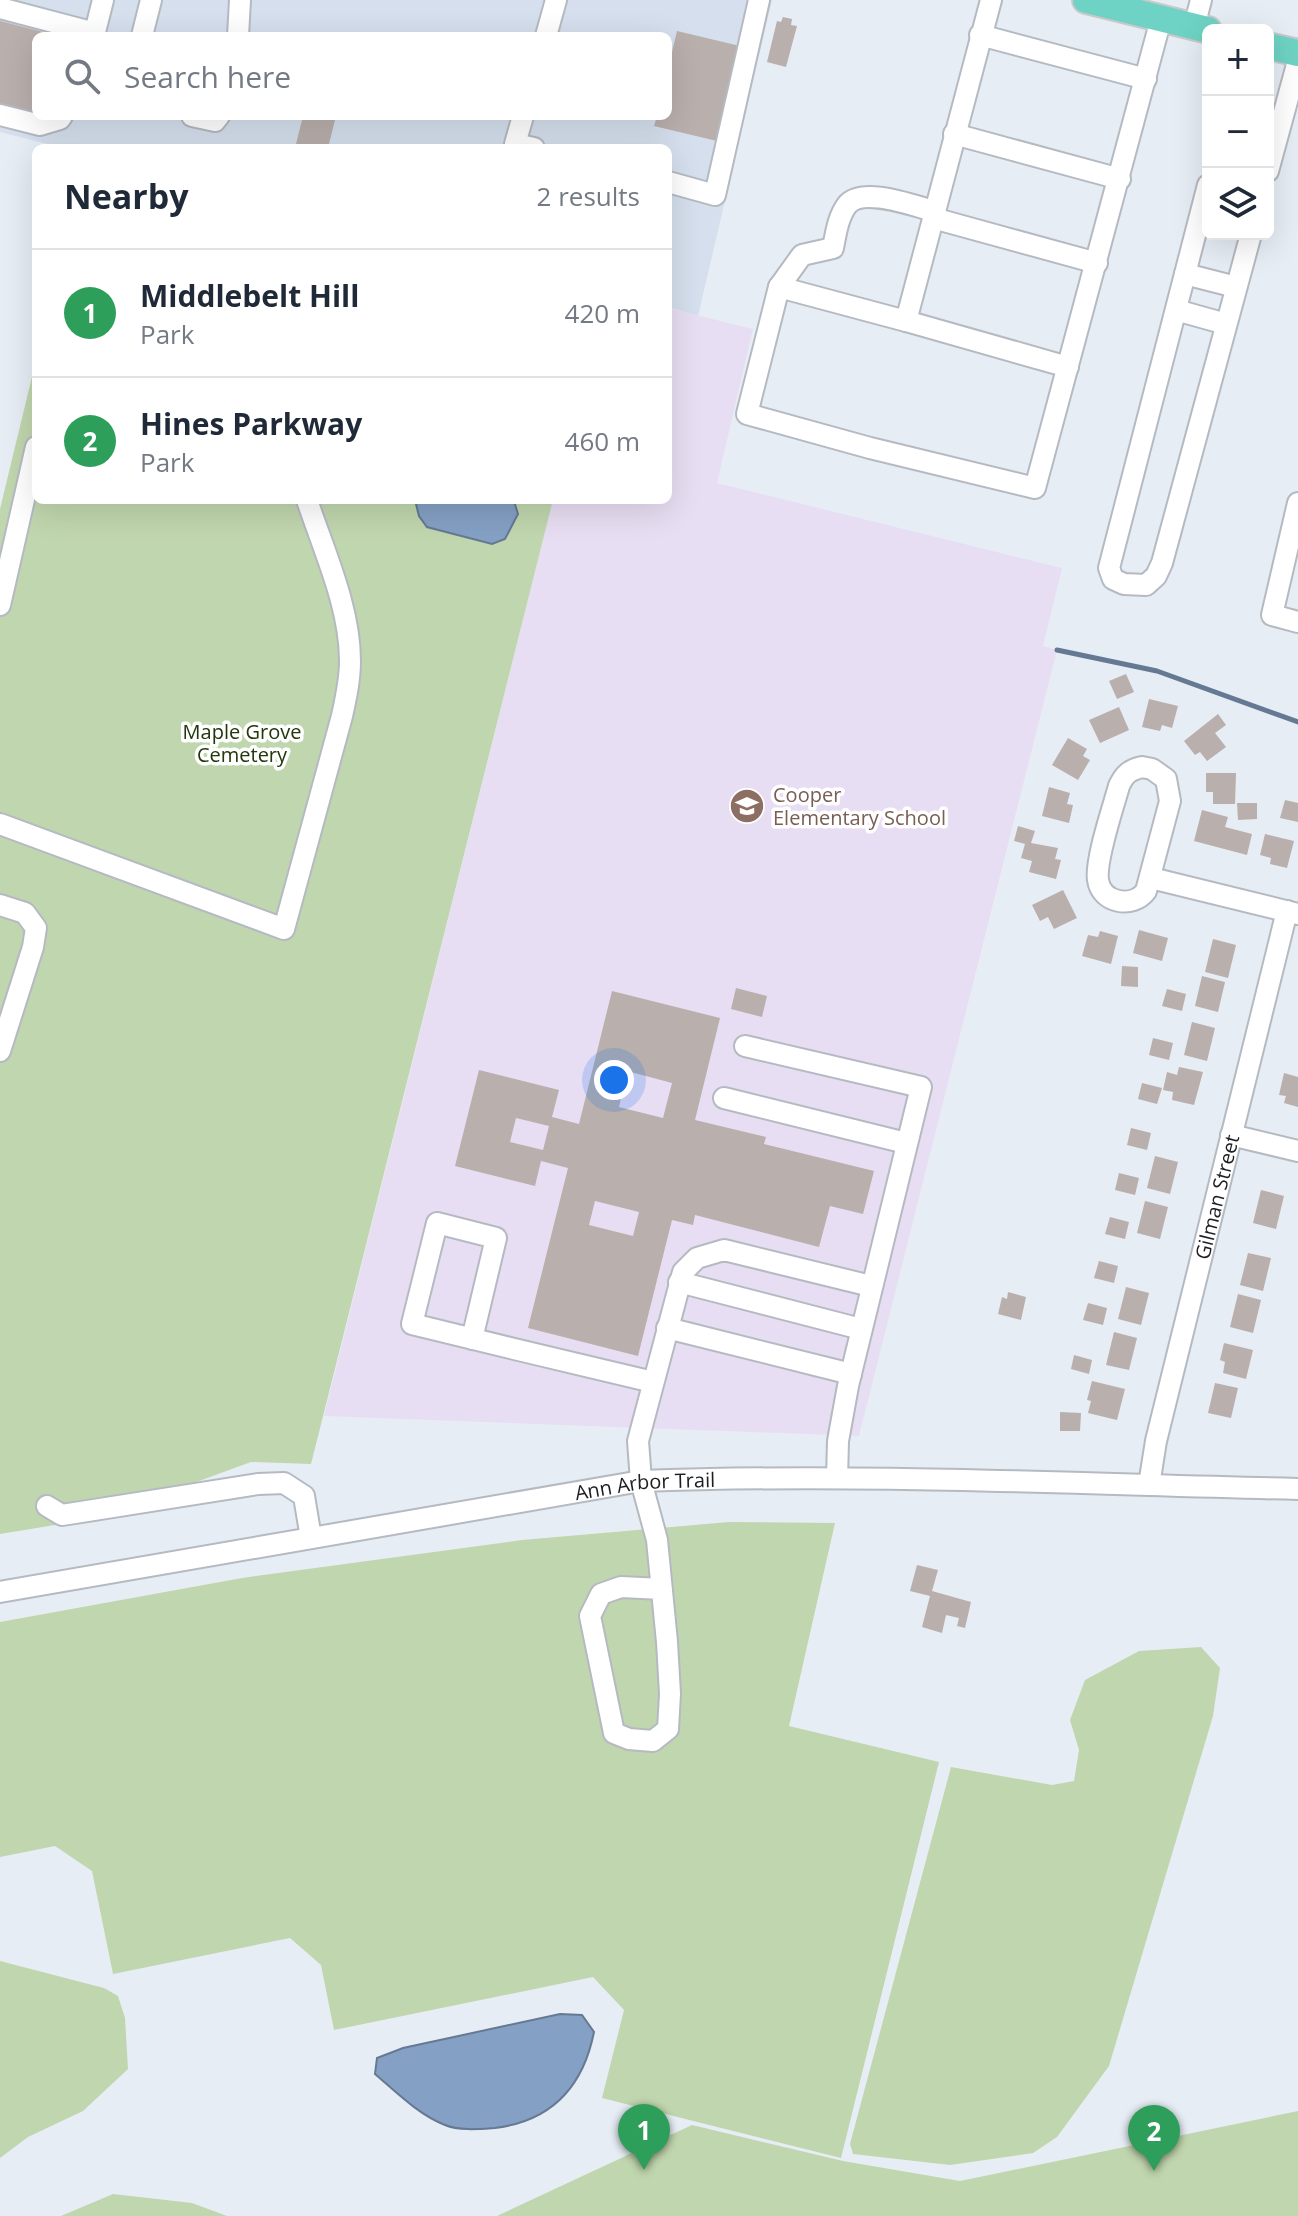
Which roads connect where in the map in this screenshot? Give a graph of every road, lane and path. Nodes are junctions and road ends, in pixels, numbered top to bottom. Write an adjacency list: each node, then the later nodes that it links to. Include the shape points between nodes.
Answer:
1 (103, 0): 13 (street)
2 (151, 0): 14 (street)
3 (240, 0): 15 (street)
4 (556, 0): 16 (street)
5 (759, 0): 29 (street, via 715,195)
6 (991, 0): 17 (street)
7 (1086, 0): 10 (main road)
8 (1201, 0): 11 (street)
9 (0, 8): 12 (street)
10 (1153, 11): 11 (main road); 21 (street)
11 (1201, 29)
12 (87, 32)
13 (95, 32)
14 (143, 32)
15 (238, 32)
16 (547, 32)
17 (980, 35): 21 (street); 25 (street)
18 (1274, 47): 19 (main road)
19 (1298, 53)
20 (1298, 61): 27 (street)
21 (1146, 79): 28 (street)
22 (0, 115): 23 (street, via 40,125)
23 (57, 120)
24 (522, 120): 26 (street)
25 (954, 134): 28 (street); 31 (street)
26 (515, 144)
27 (1269, 168)
28 (1120, 179): 33 (street)
29 (672, 183)
30 (1202, 208): 34 (street)
31 (933, 214): 33 (street); 35 (street, via 877,197 850,201 833,248 802,255); 38 (street)
32 (1249, 240): 36 (street)
33 (1097, 263): 40 (street)
34 (1185, 274): 36 (street); 37 (street)
35 (779, 287): 38 (street); 40 (street, via 747,414 828,437 1035,488)
36 (1236, 287): 39 (street)
37 (1176, 310): 39 (street); 39 (street, via 1109,568 1113,579 1124,584 1146,585 1162,563)
38 (906, 321): 40 (street)
39 (1226, 324)
40 (1068, 367)
41 (32, 465): 45 (street)
42 (1298, 503): 44 (street)
43 (308, 504): 47 (street, via 340,600 349,687 284,929)
44 (1289, 578): 46 (street, via 1272,615)
45 (0, 605)
46 (1298, 622)
47 (0, 824)
48 (1151, 878): 48 (street, via 1143,896 1120,902 1110,899 1098,880 1119,786 1131,770 1142,767 1160,773 1170,789); 50 (street)
49 (0, 905): 52 (street, via 25,913 36,928)
50 (1293, 912): 54 (street, Gilman Street)
51 (745, 1046): 55 (street, via 921,1087)
52 (0, 1051)
53 (724, 1098): 55 (street)
54 (1231, 1135): 56 (street); 66 (street, Gilman Street)
55 (906, 1143): 58 (street)
56 (1298, 1151)
57 (679, 1282): 58 (street, via 688,1264 724,1250); 59 (street); 60 (street)
58 (871, 1286): 60 (street)
59 (667, 1328): 62 (street); 63 (street)
60 (861, 1329): 62 (street)
61 (472, 1339): 61 (street, via 496,1238 437,1223 412,1324); 63 (street)
62 (851, 1374): 64 (street)
63 (653, 1382): 65 (street, via 638,1441)
64 (837, 1478): 65 (street, Ann Arbor Trail); 66 (street, Ann Arbor Trail)
65 (641, 1481): 69 (street, Ann Arbor Trail); 70 (street, via 657,1540)
66 (1149, 1485): 67 (street, Ann Arbor Trail)
67 (1298, 1489)
68 (47, 1506): 69 (street, via 62,1515 284,1483 304,1496)
69 (311, 1538): 71 (street, Ann Arbor Trail)
70 (662, 1589): 70 (street, via 668,1729 653,1741 629,1739 614,1733 590,1616 601,1594 621,1587)
71 (0, 1592)

